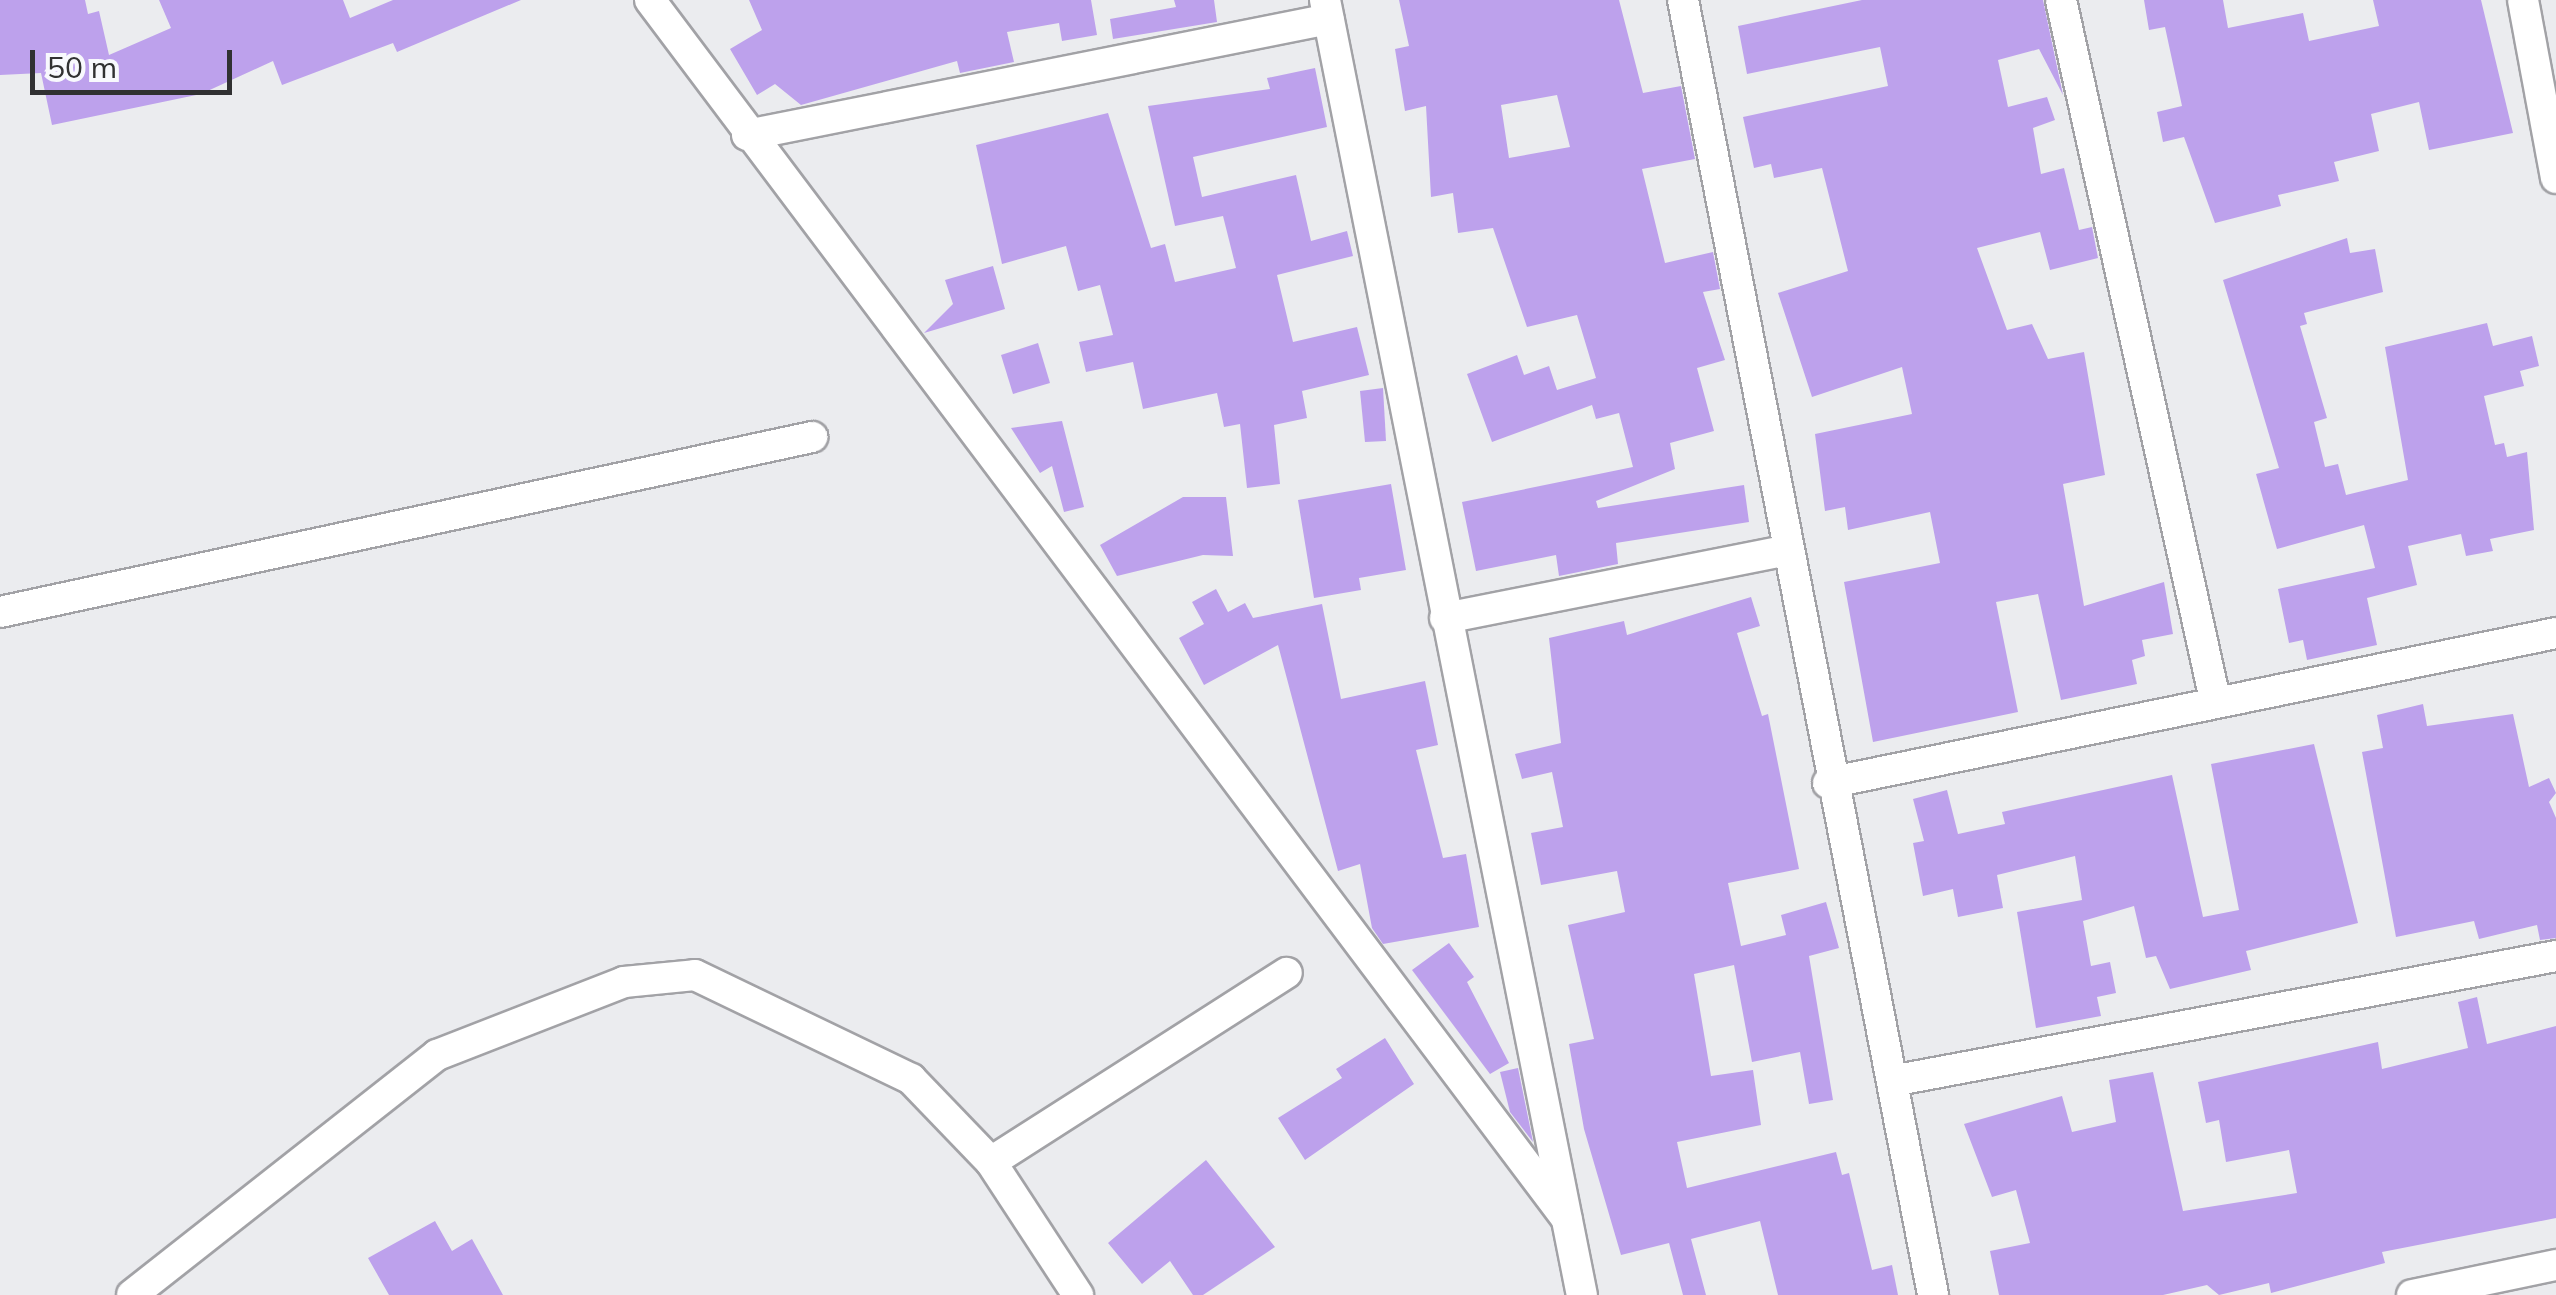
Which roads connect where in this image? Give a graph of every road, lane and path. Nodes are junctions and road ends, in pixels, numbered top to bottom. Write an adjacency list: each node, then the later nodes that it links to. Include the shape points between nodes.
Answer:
1 (650, 0): 6 (street)
2 (1683, 0): 9 (street)
3 (2062, 0): 13 (street)
4 (2522, 0): 7 (street)
5 (1327, 10): 6 (street); 11 (street)
6 (747, 135): 19 (street)
7 (2556, 178)
8 (812, 438): 10 (street)
9 (1788, 550): 11 (street); 14 (street)
10 (0, 612)
11 (1445, 618): 19 (street)
12 (2556, 633): 13 (street)
13 (2216, 700): 14 (street)
14 (1828, 783): 17 (street)
15 (2556, 956): 17 (street)
16 (1287, 973): 18 (street)
17 (1892, 1081): 25 (street)
18 (991, 1162): 22 (street, via 911,1079 824,1031 695,975 624,982 437,1055); 23 (street)
19 (1567, 1219): 24 (street)
20 (2556, 1264): 21 (street)
21 (2465, 1289): 26 (street)
22 (132, 1295)
23 (1078, 1295)
24 (1582, 1295)
25 (1933, 1295)
26 (2412, 1295)

